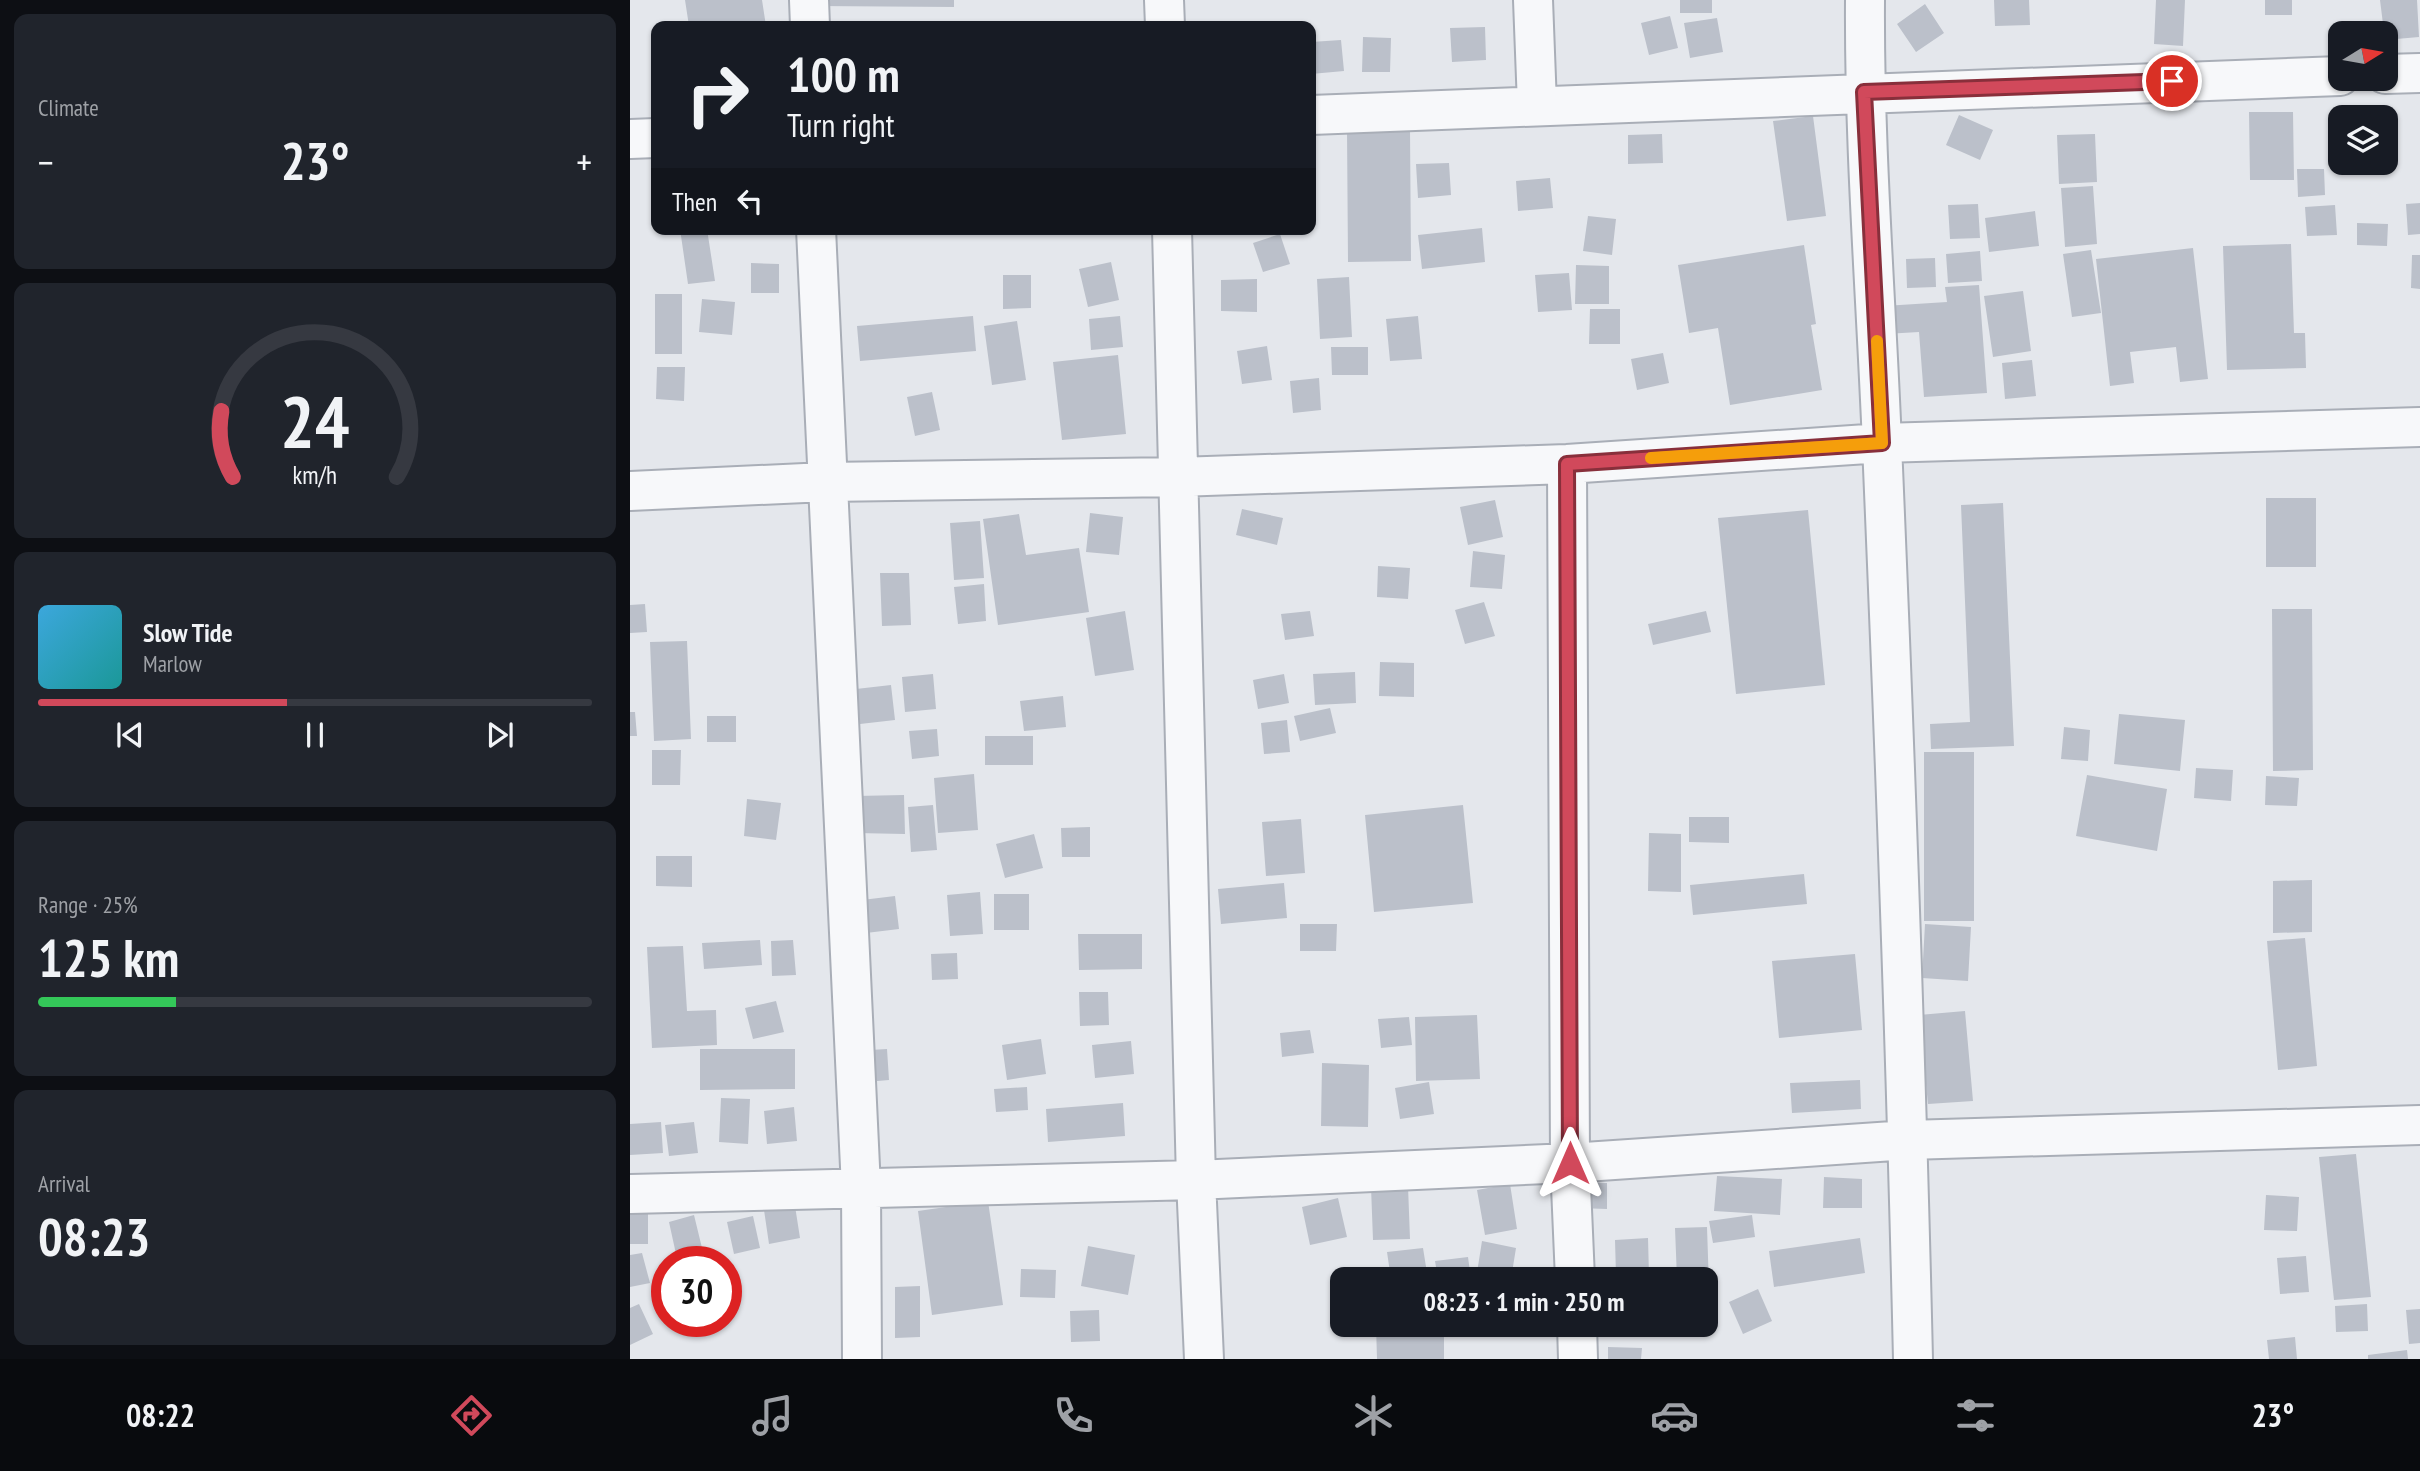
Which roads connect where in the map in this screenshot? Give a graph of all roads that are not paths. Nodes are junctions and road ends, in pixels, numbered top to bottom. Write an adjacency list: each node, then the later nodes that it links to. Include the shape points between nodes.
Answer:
1 (809, 0): 5 (street)
2 (1164, 0): 6 (street)
3 (1533, 0): 11 (street)
4 (1866, 0): 10 (street)
5 (810, 21)
6 (1165, 21)
7 (2420, 73): 8 (street)
8 (2398, 74)
9 (2328, 76): 10 (street)
10 (1864, 92): 11 (street); 18 (street)
11 (1537, 105): 12 (street)
12 (1316, 115)
13 (651, 138): 14 (street)
14 (630, 139)
15 (816, 235): 21 (street)
16 (1172, 235): 20 (street)
17 (2420, 426): 18 (street)
18 (1882, 443): 19 (street); 24 (street)
19 (1567, 464): 20 (street); 25 (street)
20 (1178, 477): 21 (street); 26 (street)
21 (826, 482): 22 (street); 27 (street)
22 (630, 491)
23 (2420, 1125): 24 (street)
24 (1908, 1140): 25 (street); 34 (street)
25 (1570, 1163): 26 (street); 29 (street)
26 (1196, 1180): 27 (street); 32 (street)
27 (861, 1188): 28 (street); 31 (street)
28 (630, 1194)
29 (1574, 1267)
30 (1577, 1337): 33 (street)
31 (862, 1359)
32 (1204, 1359)
33 (1578, 1359)
34 (1913, 1359)

